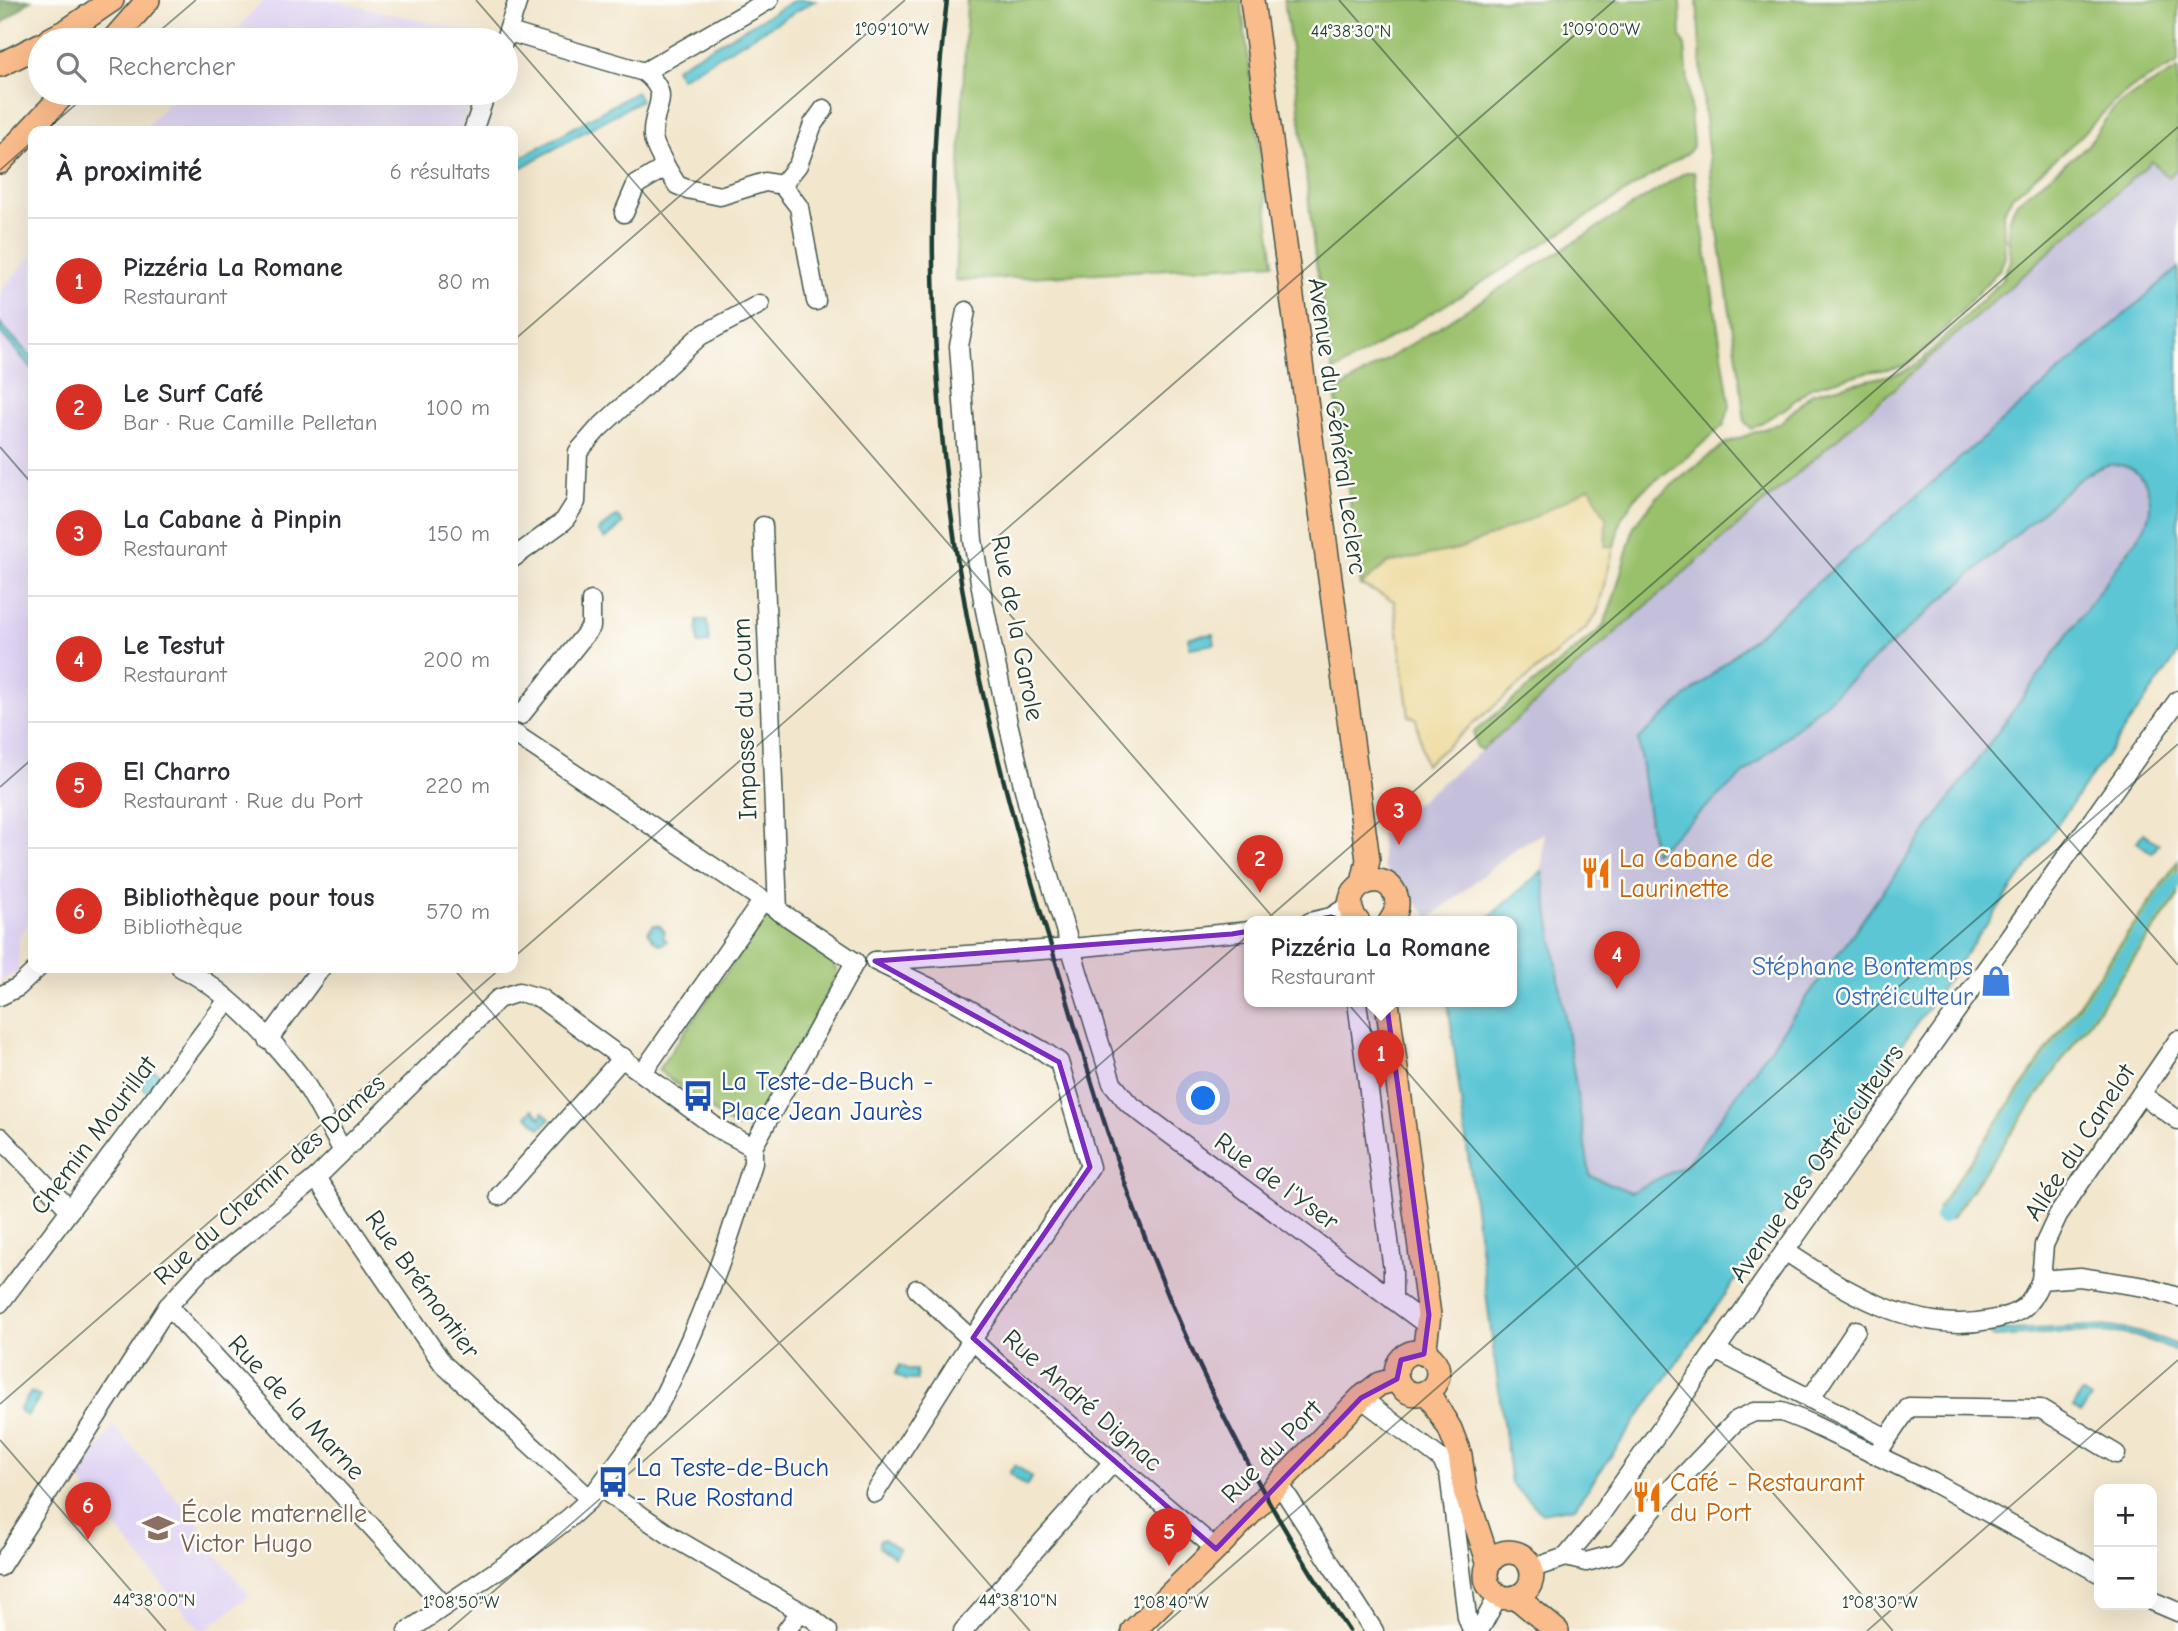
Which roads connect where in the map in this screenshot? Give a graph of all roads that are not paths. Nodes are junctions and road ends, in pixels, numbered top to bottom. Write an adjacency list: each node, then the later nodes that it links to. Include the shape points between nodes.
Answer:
1 (112, 0): 6 (main road)
2 (148, 0): 7 (main road)
3 (519, 0): 8 (street)
4 (769, 0): 12 (street)
5 (1252, 0): 34 (main road, Avenue du Général Leclerc)
6 (70, 28)
7 (124, 28)
8 (510, 28)
9 (518, 39): 12 (street)
10 (28, 50): 11 (main road)
11 (0, 65)
12 (644, 72): 20 (street, via 655,80 661,96 653,136)
13 (54, 105): 16 (main road)
14 (482, 105): 17 (street)
15 (824, 109): 21 (street, via 813,124 798,165)
16 (34, 126)
17 (474, 126)
18 (28, 132): 19 (main road)
19 (0, 162)
20 (666, 167): 21 (street, via 677,185 711,196 765,182); 22 (street, via 636,185)
21 (782, 185): 23 (street, via 799,207)
22 (624, 213)
23 (816, 301)
24 (760, 304): 27 (street, via 700,336 598,429 579,452 576,502 564,522)
25 (966, 311): 39 (street, Rue de la Garole, via 959,346 973,540 1011,737)
26 (762, 526): 35 (street, Impasse du Coum)
27 (518, 554)
28 (591, 601): 30 (street, via 591,627)
29 (2178, 700): 61 (street, Avenue des Ostréiculteurs)
30 (518, 711)
31 (518, 713): 32 (street, via 523,720)
32 (518, 732)
33 (518, 738): 35 (street)
34 (1373, 883): 36 (main road, Avenue du Général Leclerc, via 1353,892); 37 (main road, via 1394,892)
35 (770, 906): 41 (street); 52 (street)
36 (1349, 916)
37 (1394, 916)
38 (1244, 932): 39 (street)
39 (1072, 948): 40 (street); 65 (street, Rue de l'Yser, via 1119,1094)
40 (875, 961): 41 (street); 70 (street, via 937,991 1059,1062 1090,1167)
41 (855, 962): 56 (street)
42 (32, 973): 45 (street)
43 (190, 973): 46 (street)
44 (317, 973): 49 (street)
45 (0, 996)
46 (228, 1000): 49 (street); 60 (street, Chemin Mourillat)
47 (1358, 1007): 65 (street, via 1393,1270)
48 (1388, 1007): 68 (main road)
49 (268, 1040): 57 (street, via 300,1077)
50 (2178, 1040): 53 (street, Allée du Canelot)
51 (623, 1057): 52 (street, Rue du Chemin des Dames); 57 (street, Rue du Chemin des Dames, via 540,998 509,994 498,999); 59 (street)
52 (643, 1072): 56 (street, Rue du Chemin des Dames, via 717,1128)
53 (2141, 1094): 54 (street); 62 (street, Allée du Canelot, via 2058,1215 2044,1245)
54 (2178, 1120)
55 (0, 1137): 60 (street)
56 (753, 1147): 82 (street, via 753,1163 720,1267 692,1336 661,1403)
57 (343, 1151): 58 (street, Rue du Chemin des Dames)
58 (316, 1178): 67 (street, Rue du Chemin des Dames, via 202,1269); 82 (street, Rue Brémontier, via 443,1364)
59 (499, 1196)
60 (70, 1210): 66 (street, Chemin Mourillat)
61 (1785, 1251): 62 (street, via 1868,1300 1936,1323 1979,1322 2012,1315 2032,1300); 71 (street, Avenue des Ostréiculteurs)
62 (2041, 1280): 64 (street, via 2080,1277)
63 (917, 1289): 70 (street, Rue André Dignac)
64 (2178, 1297)
65 (1393, 1300): 68 (street, Rue de l'Yser)
66 (0, 1303)
67 (168, 1306): 89 (street, Rue du Chemin des Dames); 93 (street, Rue de la Marne)
68 (1427, 1325): 72 (main road)
69 (1856, 1330): 76 (street)
70 (972, 1338): 80 (street, Rue André Dignac); 83 (street)
71 (1717, 1351): 76 (street); 87 (street, Avenue des Ostréiculteurs)
72 (1424, 1354): 73 (main road, via 1411,1353 1401,1360); 74 (main road, via 1437,1368 1436,1382)
73 (1397, 1379): 74 (main road, via 1409,1392); 75 (main road, Rue du Port, via 1378,1384)
74 (1427, 1391): 84 (main road, via 1460,1455)
75 (1361, 1398): 81 (main road, Rue du Port); 103 (street, via 1441,1458 1449,1473 1467,1617)
76 (1810, 1399): 77 (street)
77 (1887, 1438): 78 (street, via 1909,1407 2041,1409); 79 (street)
78 (2116, 1454)
79 (1875, 1455): 87 (street, via 1782,1412 1754,1412 1737,1420 1665,1495 1616,1555 1586,1562); 90 (street)
80 (1113, 1462): 85 (street, Rue André Dignac); 100 (street)
81 (1279, 1483): 85 (main road, Rue du Port); 102 (street)
82 (595, 1493): 93 (street, via 530,1548); 94 (street, Rue Brémontier)
83 (875, 1493)
84 (1476, 1524): 86 (main road); 88 (main road)
85 (1216, 1549): 101 (main road, Rue du Port)
86 (1510, 1553): 88 (main road, via 1498,1555); 91 (main road, via 1523,1558)
87 (1566, 1557): 91 (street)
88 (1489, 1564): 91 (main road, via 1486,1578 1492,1591)
89 (0, 1567)
90 (2094, 1570)
91 (1518, 1587): 96 (main road, via 1530,1610); 103 (street)
92 (2157, 1604): 95 (street)
93 (444, 1605): 97 (street)
94 (800, 1612): 98 (street); 99 (street, Rue Brémontier)
95 (2178, 1612)
96 (1551, 1624)
97 (408, 1631)
98 (786, 1631)
99 (828, 1631)
100 (963, 1631)
101 (1133, 1631)
102 (1374, 1631)
103 (1477, 1631)

